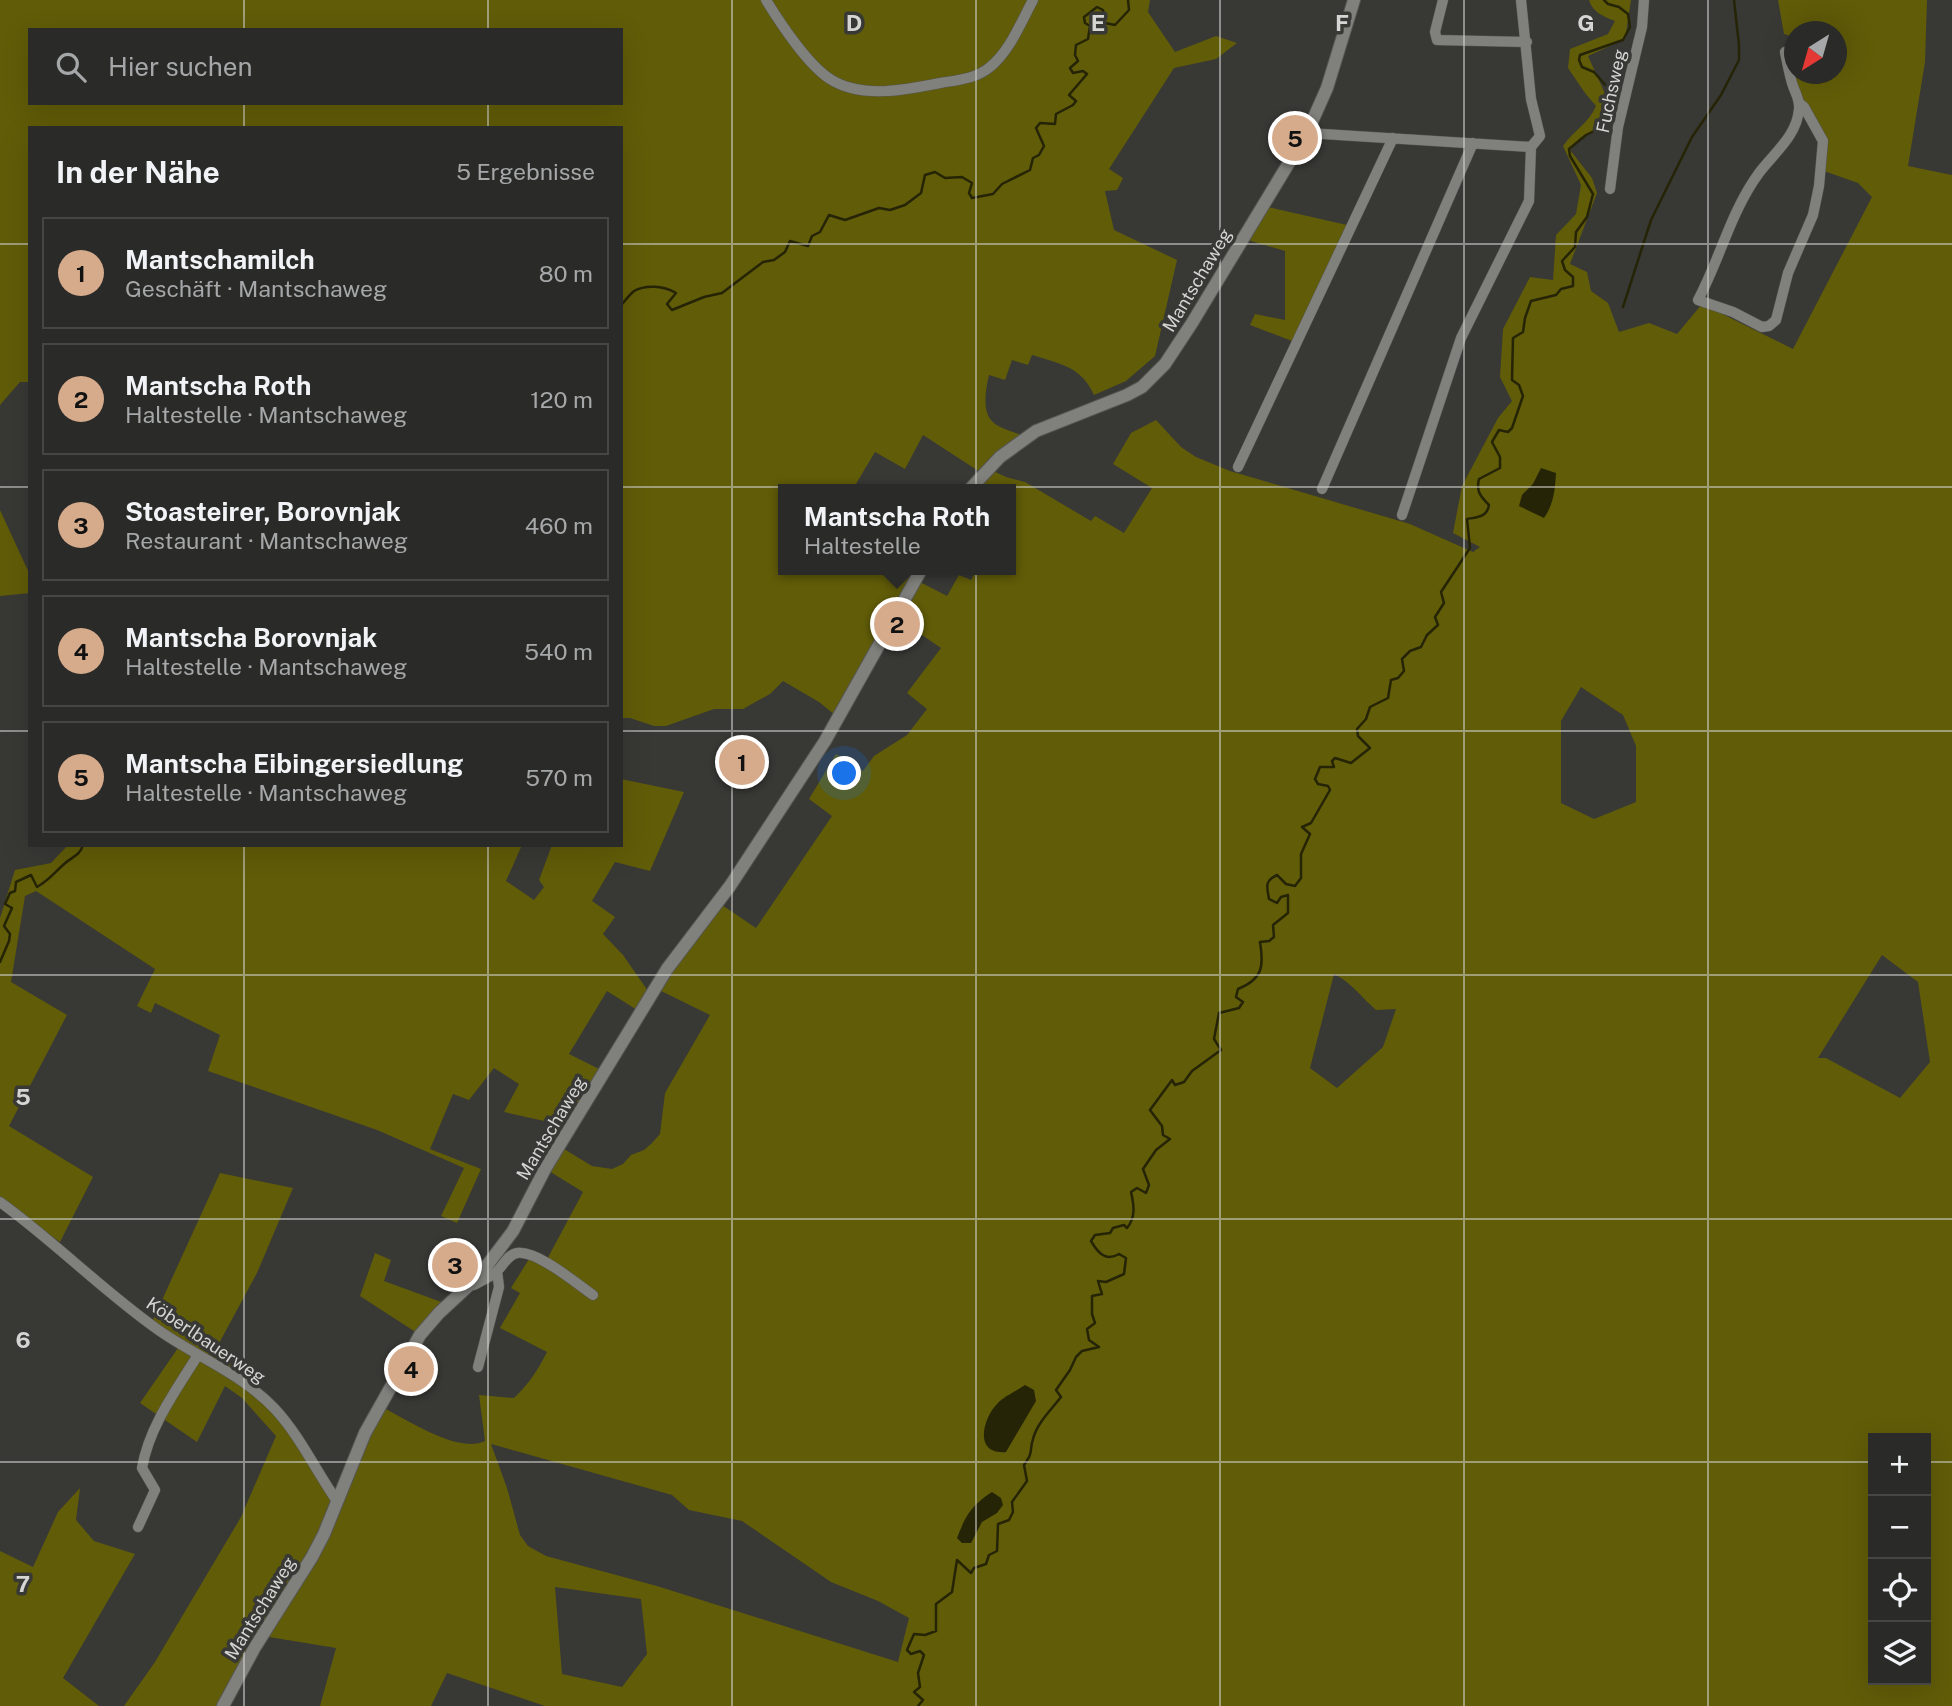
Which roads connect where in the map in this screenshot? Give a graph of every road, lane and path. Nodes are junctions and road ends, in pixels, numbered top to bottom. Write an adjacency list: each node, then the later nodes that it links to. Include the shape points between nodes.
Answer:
1 (766, 0): 2 (street, via 824,74 841,85 890,91 983,73 1007,47)
2 (1033, 0)
3 (1354, 0): 10 (street, Mantschaweg)
4 (1443, 0): 7 (street, via 1437,40)
5 (1521, 0): 7 (street)
6 (1644, 0): 14 (street, Fuchsweg)
7 (1527, 42): 13 (street, via 1531,99 1540,136)
8 (1794, 84): 9 (street)
9 (1799, 103): 9 (street, via 1794,129 1759,173 1734,217 1698,300 1762,327 1776,320 1788,272 1818,196 1823,141)
10 (1307, 133): 11 (street); 16 (street, Mantschaweg, via 1187,332 1155,376 1127,395 1036,431 1000,457)
11 (1393, 138): 12 (street); 15 (street)
12 (1473, 143): 13 (street); 17 (street)
13 (1531, 147): 18 (street, via 1529,201 1461,338)
14 (1610, 189)
15 (1238, 467)
16 (975, 484)
17 (1322, 489)
18 (1402, 515)
19 (918, 575): 21 (street, Mantschaweg, via 825,741 730,886 667,969 545,1169)
20 (0, 1202): 26 (street, Köberlbauerweg, via 144,1320)
21 (513, 1231): 22 (street); 24 (street, Mantschaweg)
22 (508, 1258): 23 (street); 25 (street, via 517,1253 531,1255)
23 (497, 1271): 24 (street); 27 (street, via 499,1287)
24 (459, 1294): 28 (street, Mantschaweg, via 425,1329 402,1365 365,1433)
25 (593, 1295)
26 (198, 1355): 28 (street, Köberlbauerweg, via 236,1376 274,1408); 29 (street, via 145,1450 142,1468 155,1490)
27 (478, 1367)
28 (337, 1501): 30 (street, Mantschaweg, via 303,1574)
29 (138, 1527)
30 (223, 1706)

